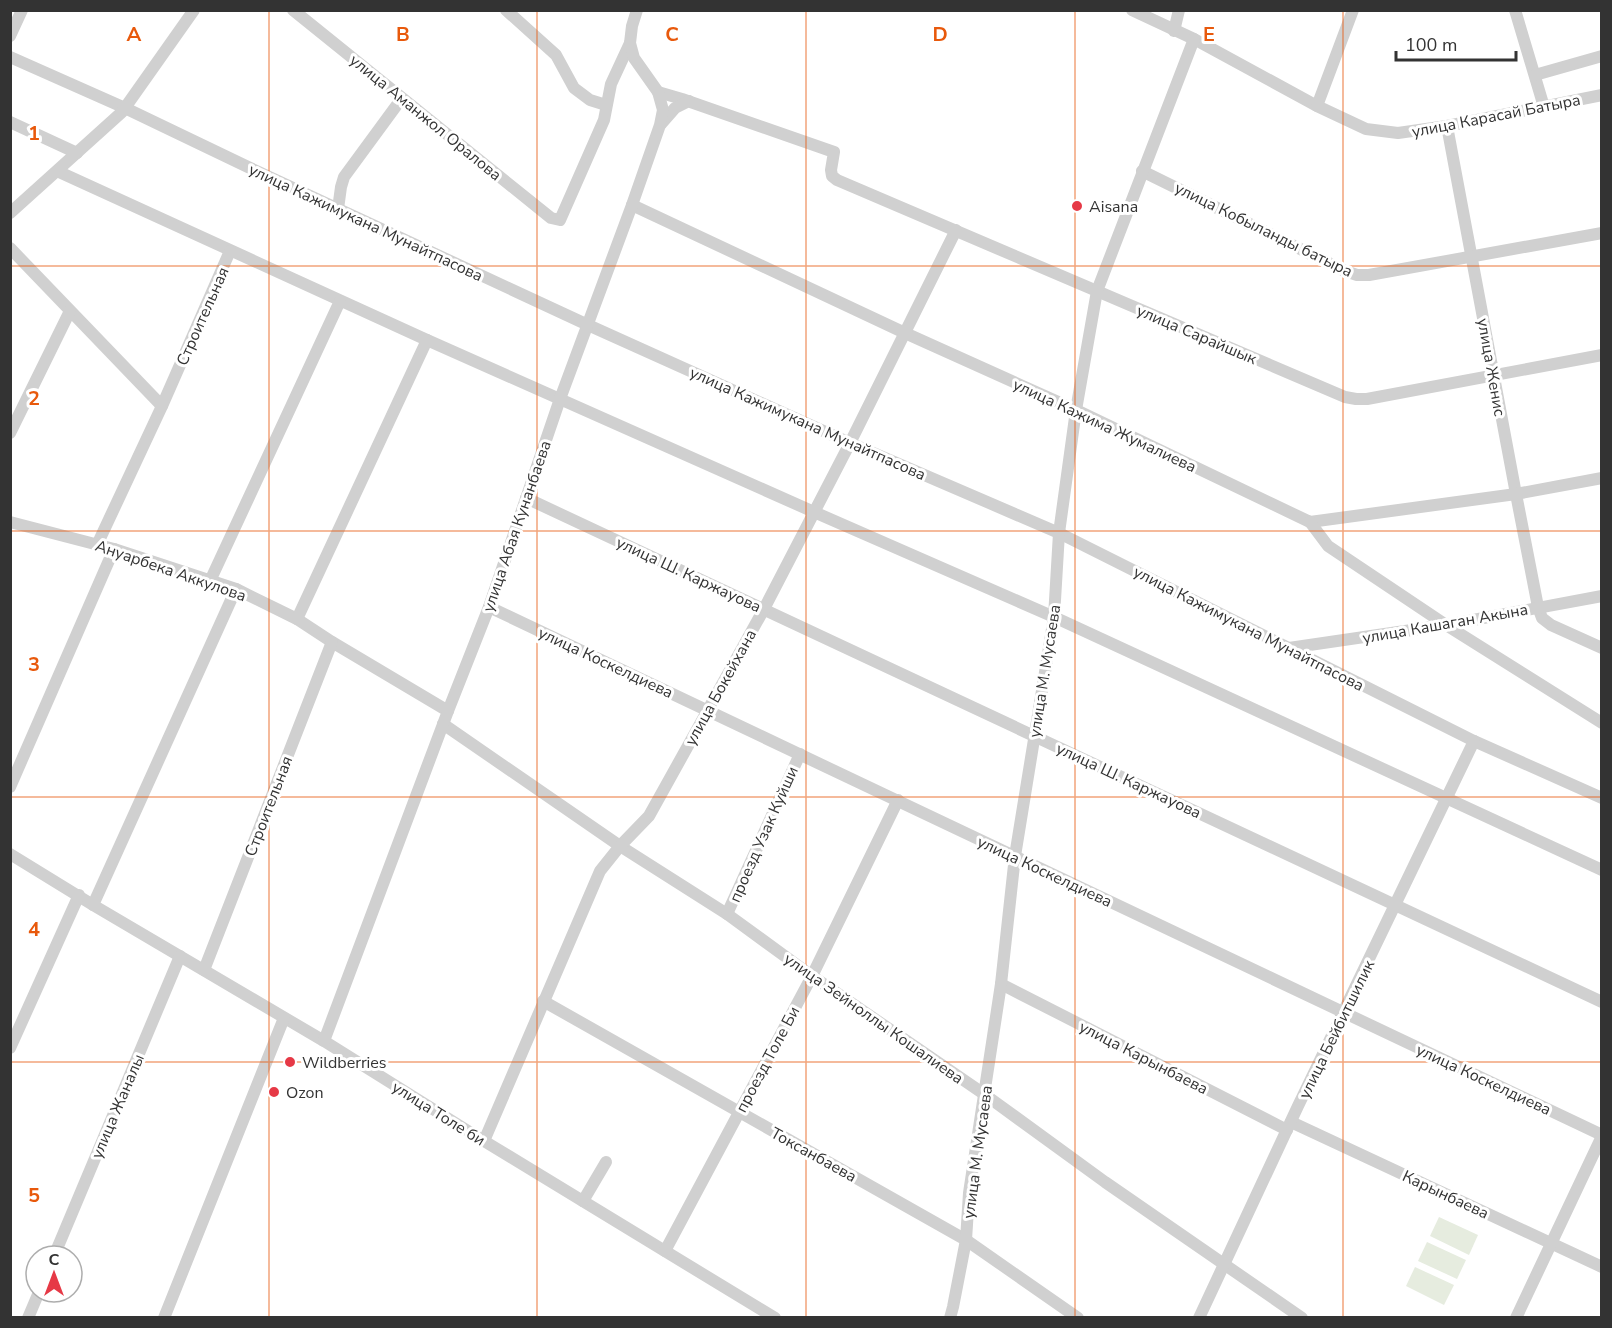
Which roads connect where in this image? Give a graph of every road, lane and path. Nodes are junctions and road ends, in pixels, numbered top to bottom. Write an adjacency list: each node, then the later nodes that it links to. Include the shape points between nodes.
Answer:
1 (22, 10): 11 (street)
2 (194, 10): 24 (street)
3 (293, 10): 19 (street, улица Аманжол Оралова)
4 (506, 10): 21 (street, via 556,55 574,88 590,100)
5 (637, 10): 13 (street)
6 (1132, 10): 10 (street, улица Карасай Батыра)
7 (1179, 10): 10 (street)
8 (1353, 10): 22 (street)
9 (1515, 10): 16 (street)
10 (1174, 31): 12 (street, улица Карасай Батыра)
11 (10, 36)
12 (1194, 39): 22 (street, улица Карасай Батыра); 30 (street, улица М. Мусаева)
13 (630, 43): 17 (street, улица Абая Кунанбаева, via 634,58); 21 (street)
14 (1602, 56): 16 (street)
15 (10, 57): 24 (street, улица Кажимукана Мунайтпасова)
16 (1535, 75): 23 (street)
17 (658, 92): 20 (street); 26 (street, улица Абая Кунанбаева, via 663,110)
18 (1602, 95): 23 (street, улица Карасай Батыра)
19 (402, 98): 21 (street, улица Аманжол Оралова, via 551,218 560,220 604,120); 32 (street, via 344,177)
20 (689, 101): 26 (street, via 675,108); 34 (street, улица Сарайшык, via 834,152 831,170 837,180)
21 (606, 105)
22 (1317, 106): 27 (street, улица Карасай Батыра, via 1366,129 1398,133)
23 (1544, 107): 27 (street, улица Карасай Батыра)
24 (125, 108): 28 (street); 32 (street, улица Кажимукана Мунайтпасова)
25 (10, 122): 28 (street)
26 (660, 125): 31 (street, улица Абая Кунанбаева)
27 (1447, 126): 38 (street, улица Женис)
28 (77, 153): 29 (street)
29 (57, 171): 33 (street); 37 (street)
30 (1142, 171): 38 (street, улица Кобыланды батыра, via 1357,275); 39 (street, улица М. Мусаева)
31 (632, 205): 42 (street, улица Абая Кунанбаева); 43 (street, улица Кажима Жумалиева)
32 (338, 209): 42 (street, улица Кажимукана Мунайтпасова)
33 (10, 213)
34 (956, 230): 39 (street, улица Сарайшык); 43 (street, улица Бокейхана)
35 (1602, 233): 38 (street, улица Кобыланды батыра)
36 (10, 248): 41 (street)
37 (230, 251): 40 (street); 48 (street, Строительная)
38 (1472, 257): 46 (street, улица Женис)
39 (1097, 291): 46 (street, улица Сарайшык, via 1345,397 1367,399); 49 (street, улица М. Мусаева)
40 (340, 300): 44 (street); 61 (street)
41 (70, 311): 48 (street); 50 (street)
42 (588, 325): 47 (street, улица Абая Кунанбаева); 51 (street, улица Кажимукана Мунайтпасова)
43 (904, 333): 49 (street, улица Кажима Жумалиева); 51 (street, улица Бокейхана)
44 (427, 340): 47 (street); 68 (street)
45 (1602, 355): 46 (street, улица Сарайшык)
46 (1494, 375): 53 (street, улица Женис)
47 (560, 399): 54 (street, улица Абая Кунанбаева); 55 (street)
48 (162, 406): 59 (street, Строительная)
49 (1076, 410): 57 (street, улица Кажима Жумалиева); 58 (street, улица М. Мусаева)
50 (10, 433)
51 (850, 443): 55 (street, улица Бокейхана); 58 (street, улица Кажимукана Мунайтпасова)
52 (1602, 478): 53 (street)
53 (1516, 494): 57 (street); 65 (street, улица Женис)
54 (526, 498): 64 (street, улица Абая Кунанбаева); 66 (street, улица Ш. Каржауова)
55 (814, 512): 66 (street, улица Бокейхана); 67 (street)
56 (10, 522): 59 (street, Ануарбека Аккулова)
57 (1310, 522): 69 (street, via 1328,546)
58 (1059, 533): 67 (street, улица М. Мусаева); 71 (street, улица Кажимукана Мунайтпасова)
59 (97, 544): 60 (street, Ануарбека Аккулова)
60 (114, 549): 61 (street, Ануарбека Аккулова); 80 (street)
61 (210, 581): 62 (street, Ануарбека Аккулова)
62 (236, 590): 68 (street, Ануарбека Аккулова); 89 (street)
63 (1602, 596): 65 (street, улица Кашаган Акына)
64 (489, 607): 73 (street, улица Коскелдиева); 74 (street, улица Абая Кунанбаева)
65 (1538, 607): 69 (street, улица Кашаган Акына); 72 (street, via 1542,618 1551,625)
66 (764, 609): 73 (street, улица Бокейхана); 77 (street, улица Ш. Каржауова)
67 (1054, 617): 77 (street, улица М. Мусаева); 81 (street)
68 (297, 619): 70 (street, Ануарбека Аккулова)
69 (1446, 625): 71 (street, улица Кашаган Акына); 75 (street)
70 (332, 642): 74 (street, Ануарбека Аккулова); 93 (street, Строительная)
71 (1289, 648): 78 (street, улица Кажимукана Мунайтпасова)
72 (1602, 648)
73 (707, 710): 79 (street, улица Коскелдиева); 84 (street, улица Бокейхана, via 649,816)
74 (448, 711): 76 (street, улица Абая Кунанбаева)
75 (1602, 723)
76 (443, 724): 84 (street, улица Зейноллы Кошалиева); 100 (street, улица Абая Кунанбаева)
77 (1035, 736): 86 (street, улица М. Мусаева); 90 (street, улица Ш. Каржауова)
78 (1474, 741): 81 (street, улица Бейбитшилик); 82 (street, улица Кажимукана Мунайтпасова)
79 (800, 754): 83 (street, улица Коскелдиева); 91 (street, проезд Узак Куйши)
80 (10, 787)
81 (1447, 798): 87 (street); 90 (street, улица Бейбитшилик)
82 (1602, 798)
83 (898, 800): 86 (street, улица Коскелдиева); 94 (street, проезд Толе Би)
84 (620, 846): 91 (street, улица Зейноллы Кошалиева); 96 (street, улица Бокейхана, via 600,871)
85 (10, 854): 88 (street, улица Толе би)
86 (1015, 856): 95 (street, улица М. Мусаева); 98 (street, улица Коскелдиева)
87 (1602, 870)
88 (80, 895): 89 (street, улица Толе би); 101 (street)
89 (93, 904): 92 (street, улица Толе би)
90 (1395, 905): 97 (street, улица Ш. Каржауова); 98 (street, улица Бейбитшилик)
91 (727, 914): 94 (street, улица Зейноллы Кошалиева)
92 (180, 956): 93 (street, улица Толе би); 110 (street, улица Жаналы)
93 (204, 970): 99 (street, улица Толе би)
94 (812, 976): 102 (street, улица Зейноллы Кошалиева); 103 (street, проезд Толе Би)
95 (1001, 984): 102 (street, улица М. Мусаева); 104 (street, улица Карынбаева)
96 (543, 1001): 103 (street, Токсанбаева); 106 (street, улица Бокейхана)
97 (1602, 1002)
98 (1343, 1012): 104 (street, улица Бейбитшилик); 105 (street, улица Коскелдиева)
99 (284, 1018): 100 (street, улица Толе би); 115 (street)
100 (324, 1041): 106 (street, улица Толе би)
101 (10, 1048)
102 (984, 1094): 109 (street, улица М. Мусаева); 113 (street, улица Зейноллы Кошалиева)
103 (739, 1112): 109 (street, Токсанбаева); 112 (street, проезд Толе Би)
104 (1289, 1126): 111 (street, Карынбаева); 113 (street, улица Бейбитшилик)
105 (1602, 1136): 111 (street)
106 (483, 1141): 108 (street, улица Толе би)
107 (606, 1162): 108 (street)
108 (583, 1201): 112 (street, улица Толе би)
109 (966, 1240): 117 (street, улица М. Мусаева); 118 (street, Токсанбаева)
110 (59, 1244)
111 (1551, 1244): 114 (street, Карынбаева); 121 (street)
112 (665, 1251): 116 (street, улица Толе би)
113 (1224, 1263): 119 (street, улица Бейбитшилик); 120 (street, улица Зейноллы Кошалиева)
114 (1602, 1267)
115 (164, 1317)
116 (775, 1317)
117 (950, 1317)
118 (1078, 1317)
119 (1199, 1317)
120 (1302, 1317)
121 (1516, 1317)

